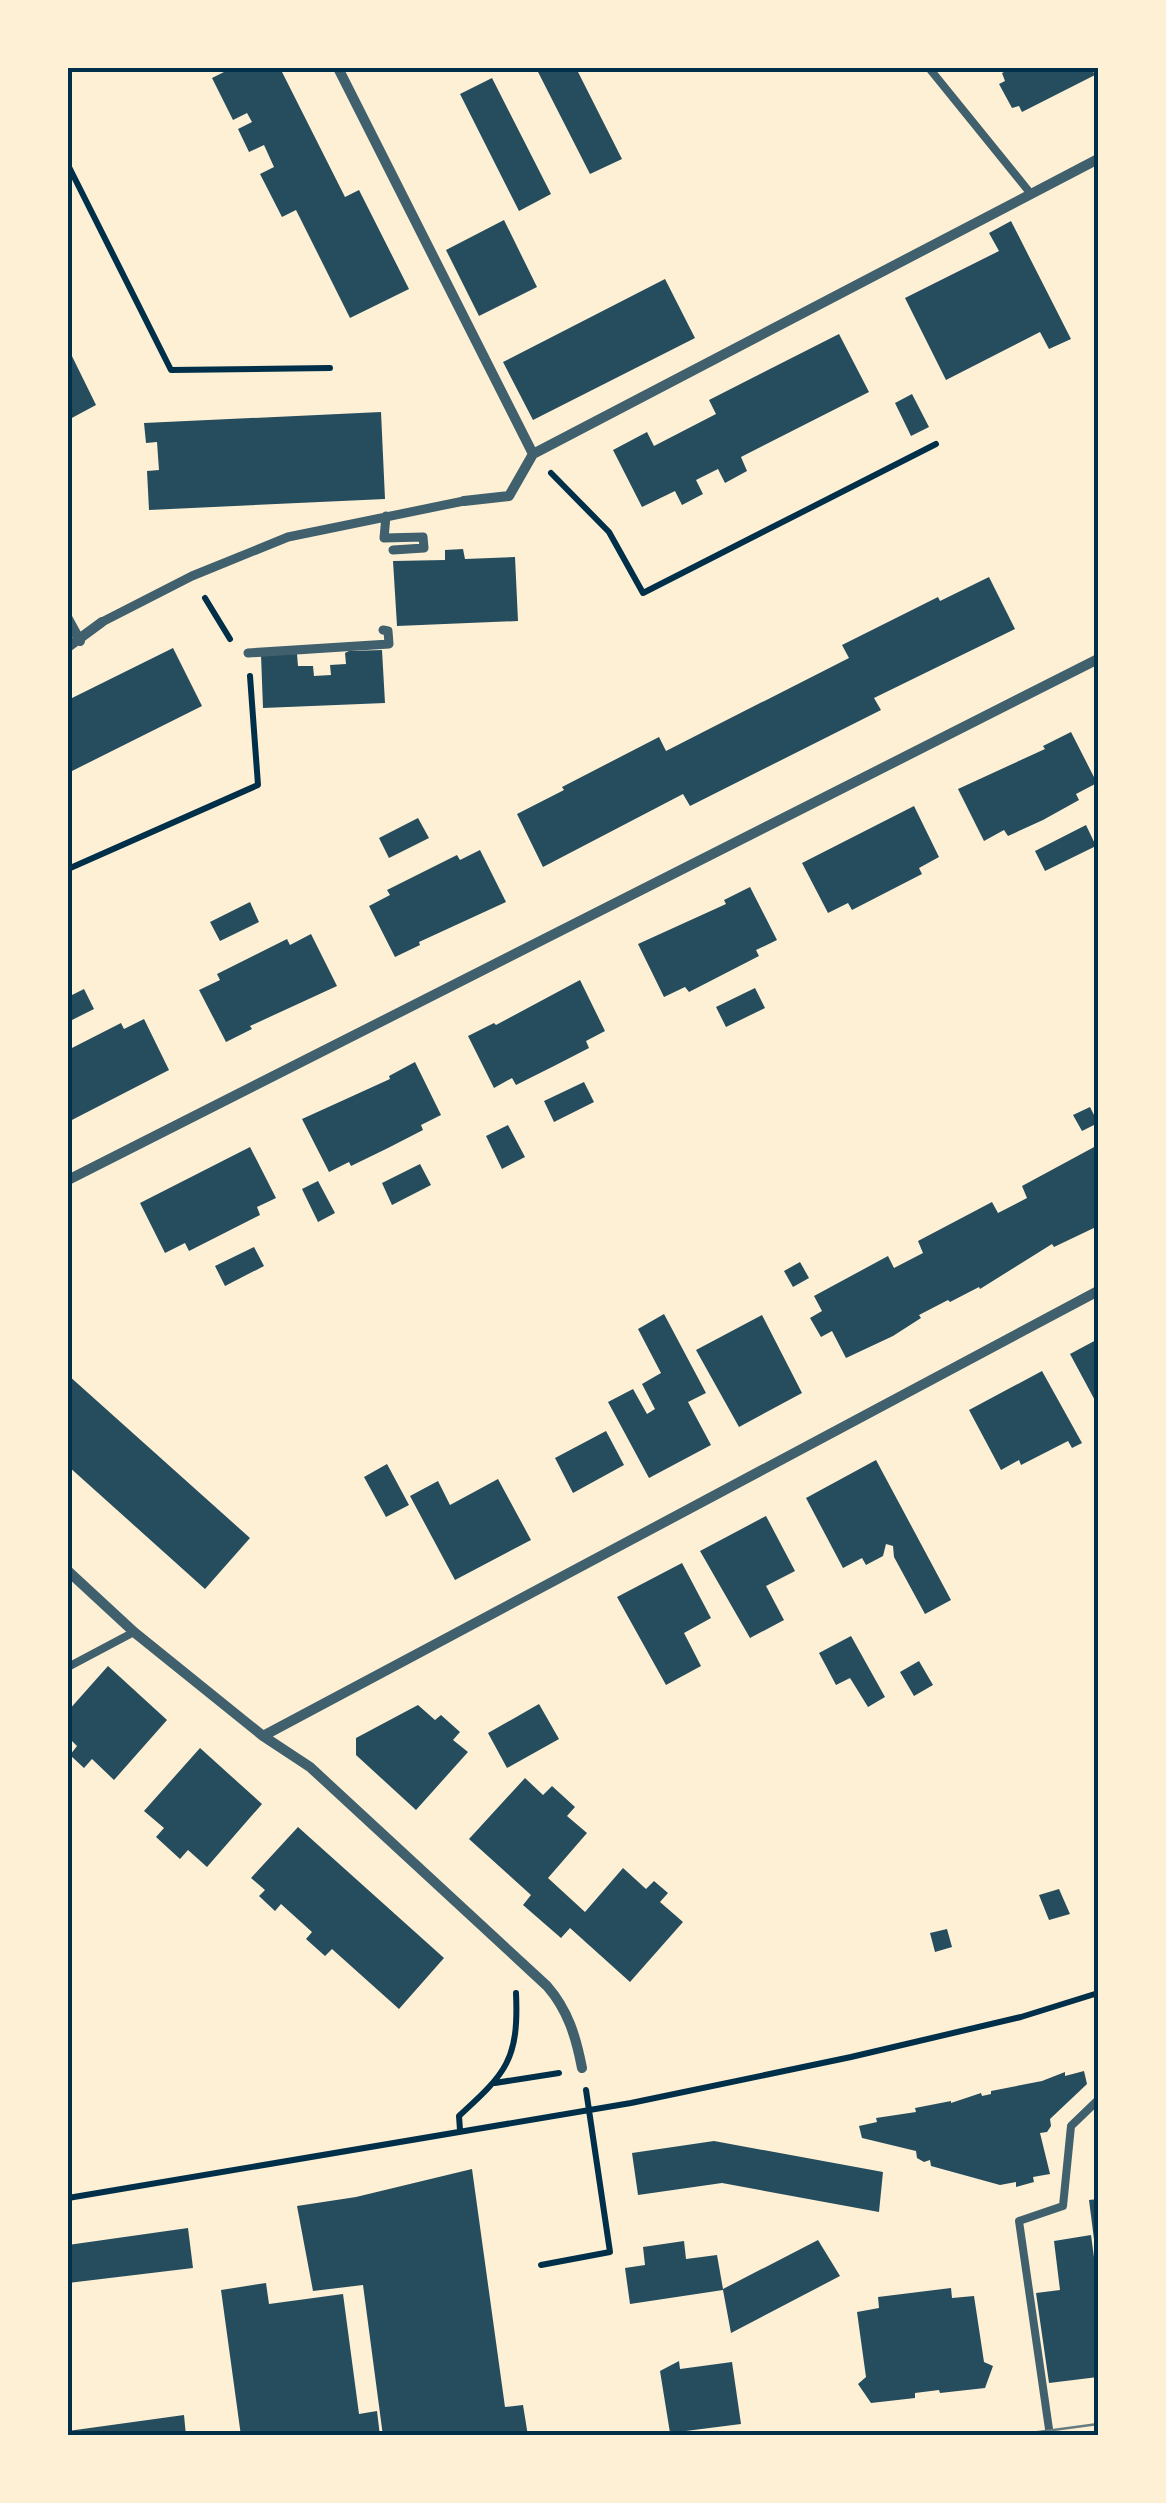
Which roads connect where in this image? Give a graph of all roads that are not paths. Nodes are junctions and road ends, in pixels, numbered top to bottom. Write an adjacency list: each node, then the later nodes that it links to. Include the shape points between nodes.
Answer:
1 (338, 68): 5 (street)
2 (929, 68): 4 (lane)
3 (1098, 158): 4 (street)
4 (1031, 194): 5 (street)
5 (533, 454): 6 (street, via 510,496)
6 (464, 501): 7 (street)
7 (386, 516): 8 (street, via 384,538 423,537 424,548); 10 (street, via 288,537)
8 (393, 550)
9 (68, 619): 12 (street)
10 (102, 622): 12 (street)
11 (383, 630): 14 (street, via 390,644)
12 (80, 641): 13 (street)
13 (68, 648)
14 (248, 653)
15 (1098, 659): 16 (street)
16 (68, 1180)
17 (1098, 1291): 21 (street)
18 (68, 1571): 19 (street)
19 (134, 1632): 20 (lane); 21 (street)
20 (68, 1667)
21 (263, 1736): 22 (street, via 310,1767 560,2002 578,2044)
22 (577, 2069)
23 (1098, 2100): 24 (lane, via 1071,2126 1063,2206 1019,2221)
24 (1050, 2436)

